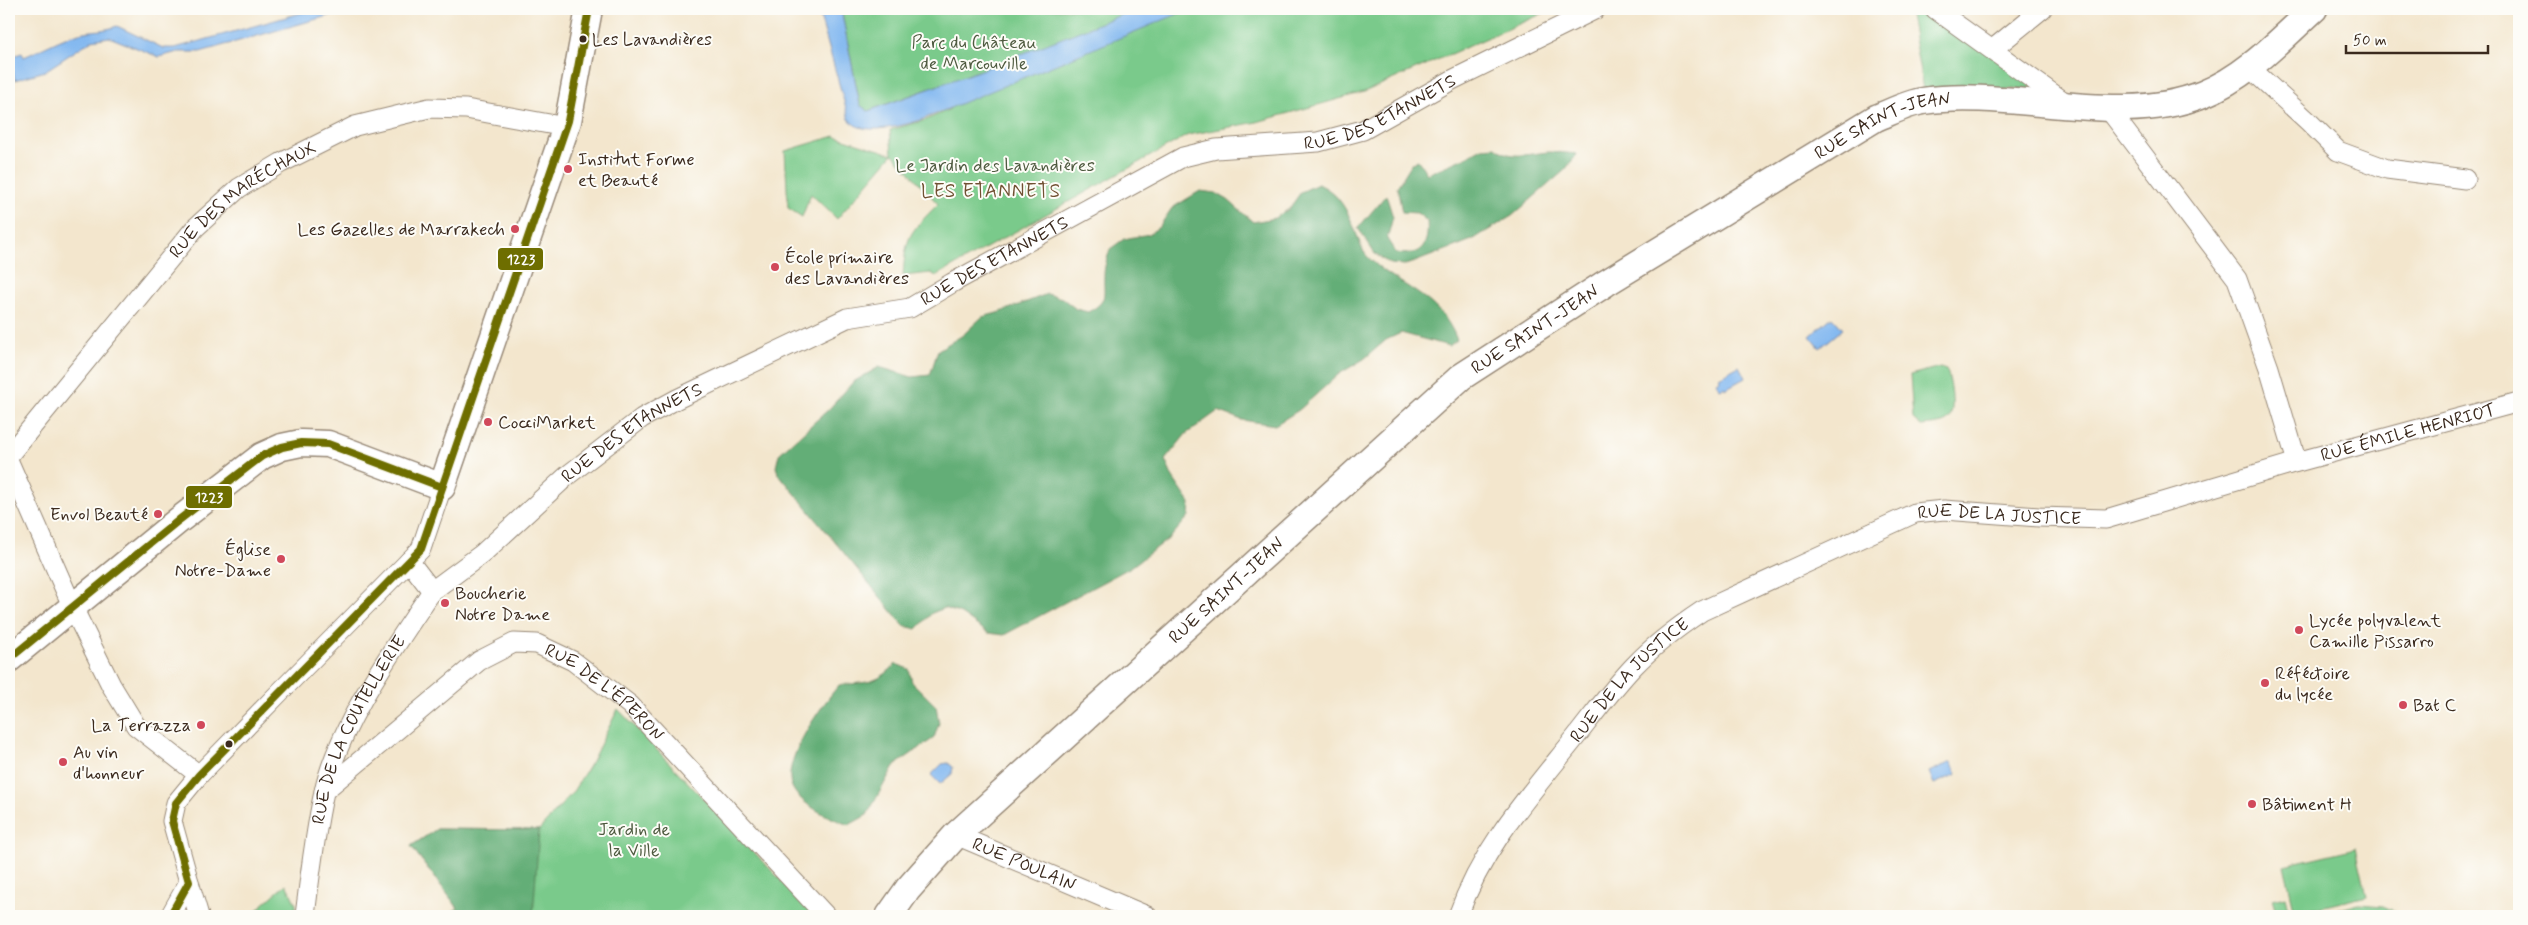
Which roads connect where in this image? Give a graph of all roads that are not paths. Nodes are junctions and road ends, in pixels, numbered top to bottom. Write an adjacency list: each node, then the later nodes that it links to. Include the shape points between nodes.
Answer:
1 (589, 9): 10 (street)
2 (1596, 9): 18 (street, RUE DES ETANNETS, via 1452,80 1363,130 1318,142 1216,149 1183,157 910,308 847,318 677,399 635,424 568,475 482,554)
3 (1935, 9): 6 (street)
4 (2042, 9): 6 (street)
5 (2314, 9): 7 (street, RUE SAINT-JEAN)
6 (1993, 49): 8 (street)
7 (2249, 68): 9 (street, RUE SAINT-JEAN, via 2203,94 2181,101 2159,106); 11 (street, via 2338,151 2387,169)
8 (2070, 106): 9 (street, RUE SAINT-JEAN); 23 (street, RUE SAINT-JEAN, via 1947,99 1921,101 1876,118 1461,376)
9 (2108, 107): 15 (street, via 2237,279)
10 (566, 127): 13 (street, RUE DES MARÉCHAUX, via 466,109 429,108 355,126 239,188 195,228); 16 (street)
11 (2465, 179)
12 (2519, 402): 15 (street, RUE ÉMILE HENRIOT)
13 (9, 455)
14 (9, 462): 19 (street)
15 (2297, 462): 31 (street, RUE DE LA JUSTICE, via 2106,519 1944,510 1915,513 1702,611 1680,625 1634,666 1516,811 1489,848)
16 (442, 487): 17 (street, via 421,549); 19 (street, via 328,444 301,443 282,447 262,456)
17 (409, 561): 18 (street); 21 (street)
18 (432, 591): 22 (street, RUE DE LA COUTELLERIE, via 365,696 338,750)
19 (73, 608): 20 (street); 21 (street, via 111,685 136,726)
20 (9, 660)
21 (200, 775): 24 (street, via 176,803 172,821)
22 (324, 791): 27 (street, RUE DE LA COUTELLERIE); 28 (street, RUE DE L'ÉPERON, via 479,662 514,644 537,644 573,661 630,705)
23 (956, 835): 29 (street, RUE SAINT-JEAN, via 908,889); 30 (street, RUE POULAIN)
24 (189, 882): 25 (street); 26 (street)
25 (170, 916)
26 (199, 916)
27 (305, 916)
28 (826, 916)
29 (890, 916)
30 (1146, 916)
31 (1458, 916)

